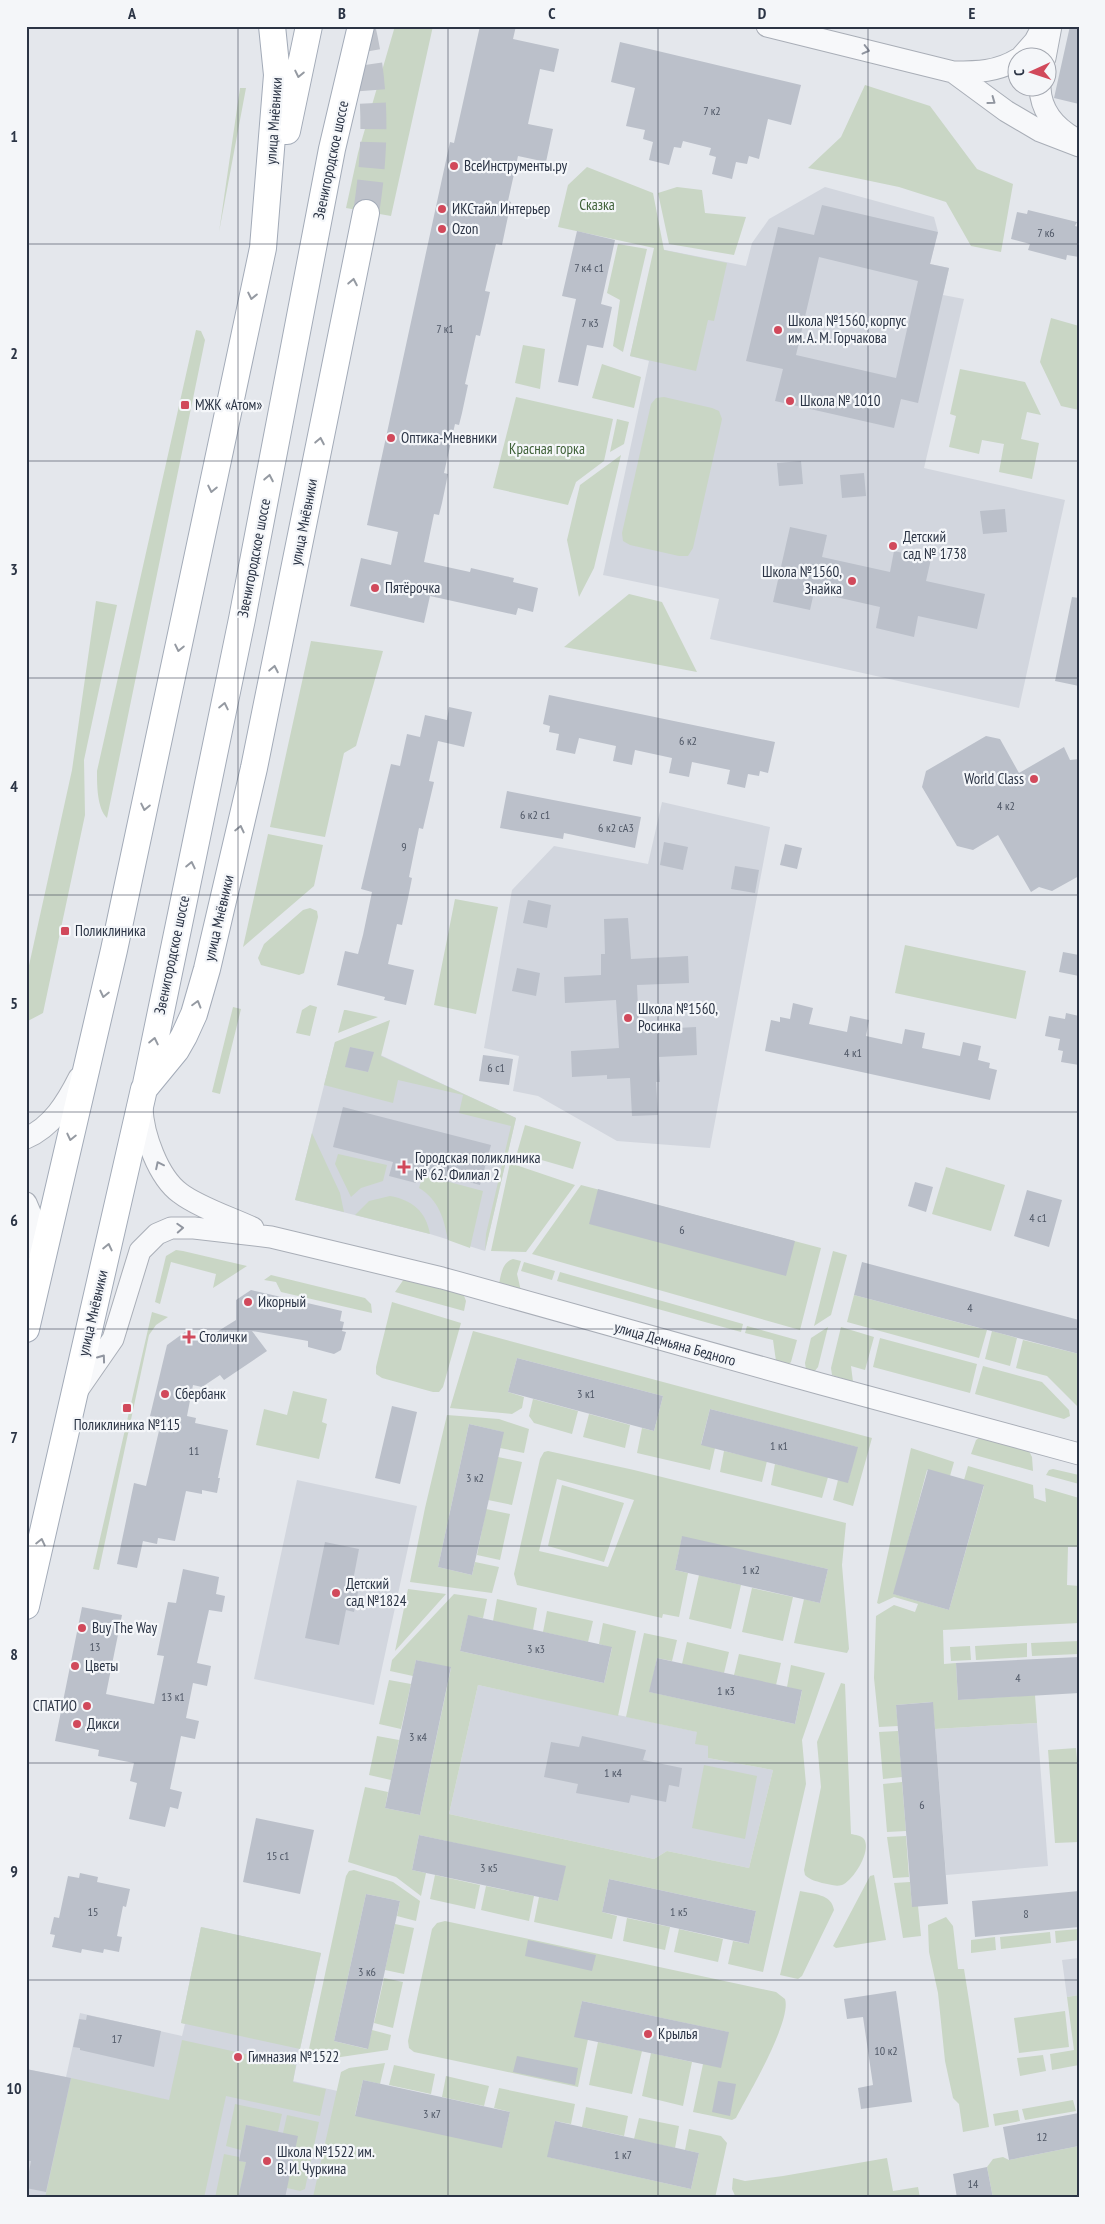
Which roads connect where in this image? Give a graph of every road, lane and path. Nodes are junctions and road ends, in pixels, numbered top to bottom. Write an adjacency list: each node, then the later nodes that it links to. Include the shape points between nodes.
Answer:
1 (272, 26): 15 (main road, улица Мнёвники, via 277,75)
2 (309, 26): 15 (main road, one-way to 15)
3 (767, 26): 10 (street, one-way to 10)
4 (1044, 26): 7 (street)
5 (1051, 26): 8 (street)
6 (361, 29): 17 (main road, Звенигородское шоссе, one-way to 6, via 242,619 332,149)
7 (1028, 48)
8 (1047, 48)
9 (1008, 64): 10 (street, via 996,70)
10 (953, 72): 13 (street, one-way to 13, via 1006,111 1040,131)
11 (1043, 98): 12 (street, via 1054,124)
12 (1079, 141)
13 (1079, 146)
14 (366, 213): 17 (main road, улица Мнёвники, one-way to 14, via 184,1036 206,975 254,768)
15 (263, 248): 16 (main road, улица Мнёвники, one-way to 16)
16 (94, 1038): 18 (street, via 84,1068 61,1109 48,1125); 21 (main road, улица Мнёвники, one-way to 21)
17 (144, 1092): 20 (street, улица Демьяна Бедного, one-way to 17, via 178,1192 163,1173 147,1138 142,1118); 23 (main road, улица Мнёвники, one-way to 17)
18 (26, 1138)
19 (26, 1203): 21 (street, via 34,1222)
20 (271, 1237): 23 (street, улица Демьяна Бедного, one-way to 20, via 113,1339 136,1260 152,1238 171,1228 184,1227); 24 (street, улица Демьяна Бедного, via 442,1278)
21 (41, 1268): 22 (main road, улица Мнёвники)
22 (26, 1330)
23 (74, 1397): 25 (main road, улица Мнёвники, one-way to 23)
24 (1079, 1454)
25 (26, 1606)

